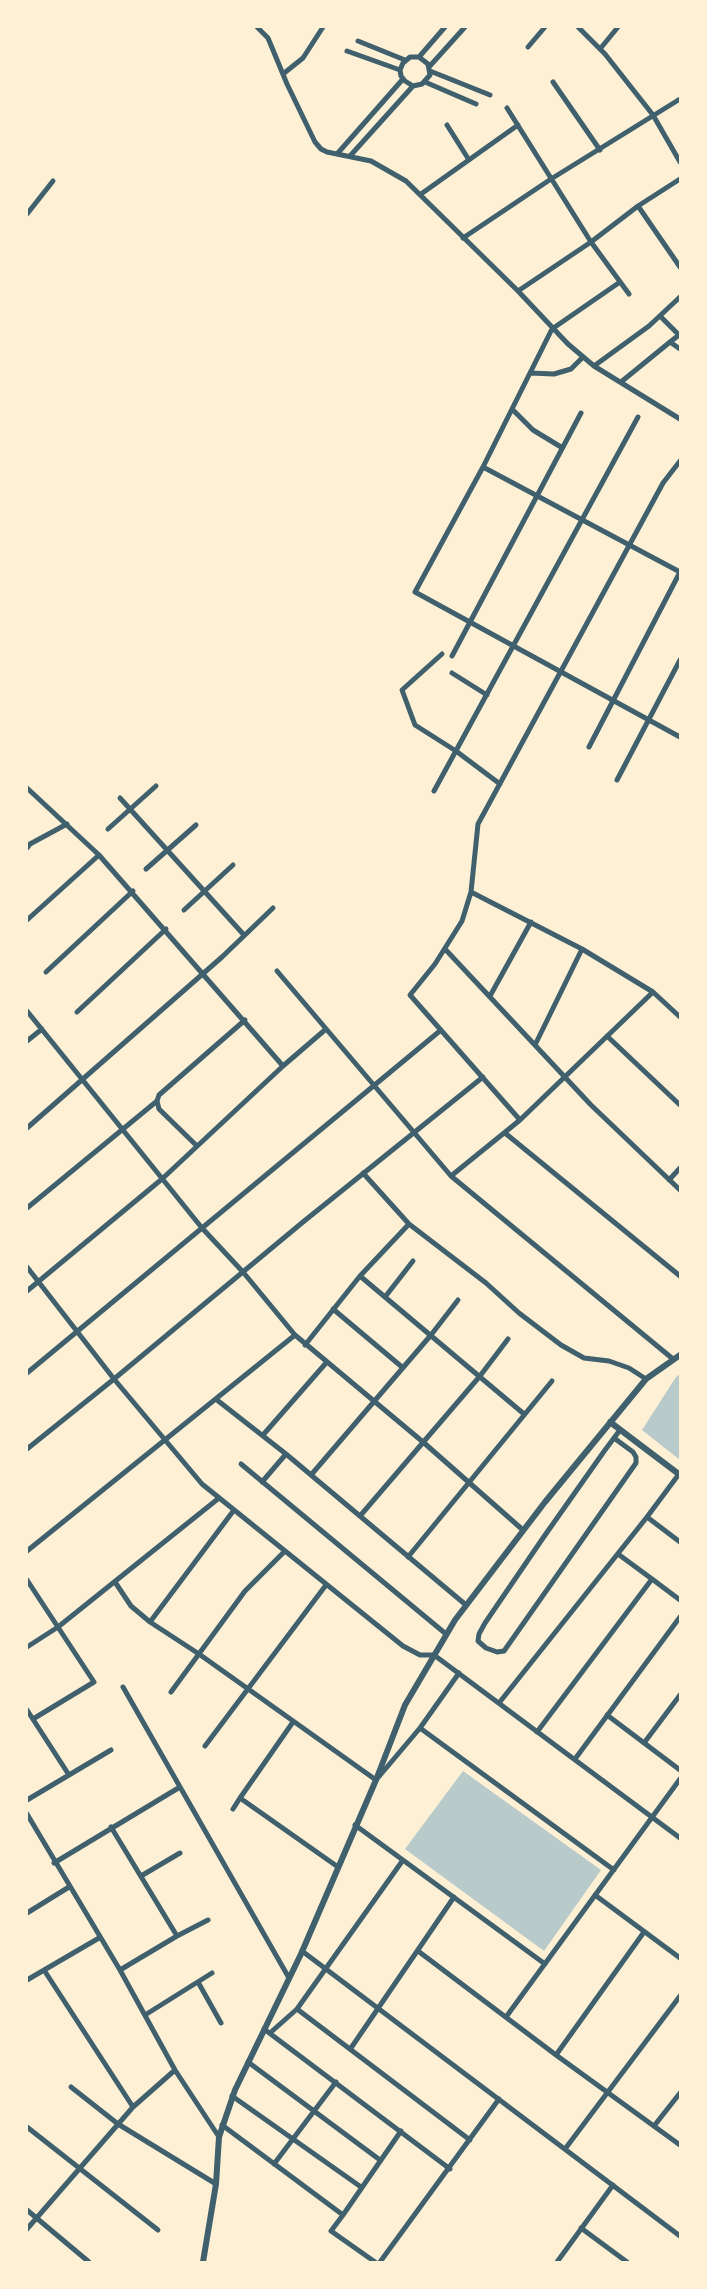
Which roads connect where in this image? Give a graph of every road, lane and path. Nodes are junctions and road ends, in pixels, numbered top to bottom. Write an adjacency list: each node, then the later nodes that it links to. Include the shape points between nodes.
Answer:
1 (257, 27): 16 (street, via 268,38)
2 (323, 27): 16 (street, via 303,58)
3 (445, 27): 12 (street)
4 (465, 27): 14 (street)
5 (545, 27): 9 (street)
6 (578, 27): 10 (street)
7 (618, 27): 10 (street)
8 (358, 41): 13 (street)
9 (528, 48)
10 (600, 49): 25 (street)
11 (347, 51): 15 (street)
12 (419, 57): 13 (street); 14 (street)
13 (405, 60): 15 (street)
14 (430, 69): 18 (street); 21 (street)
15 (400, 70): 17 (street)
16 (283, 74): 29 (street, via 315,142 321,149)
17 (403, 79): 20 (street); 29 (street)
18 (425, 82): 20 (street); 23 (street)
19 (553, 82): 28 (street)
20 (413, 86): 30 (street)
21 (490, 95)
22 (680, 99): 25 (street)
23 (476, 104)
24 (507, 108): 27 (street)
25 (652, 115): 28 (street); 32 (street)
26 (447, 124): 31 (street)
27 (518, 125): 31 (street); 33 (street)
28 (600, 150): 33 (street)
29 (337, 154): 30 (street)
30 (350, 156): 36 (street, via 371,160)
31 (469, 160): 36 (street)
32 (680, 162)
33 (551, 179): 39 (street); 40 (street)
34 (680, 179): 37 (street)
35 (53, 181): 38 (street)
36 (421, 194): 39 (street)
37 (638, 206): 40 (street); 41 (street)
38 (27, 214)
39 (463, 238): 43 (street)
40 (591, 242): 42 (street); 43 (street)
41 (680, 267)
42 (620, 282): 44 (street); 47 (street)
43 (518, 291): 47 (street)
44 (629, 294)
45 (680, 297): 46 (street)
46 (660, 316): 48 (street); 52 (street)
47 (552, 329): 51 (street); 53 (street)
48 (679, 335): 49 (street)
49 (670, 342): 50 (street); 54 (street)
50 (680, 349)
51 (583, 357): 52 (street); 53 (street, via 571,369 554,375)
52 (594, 366): 54 (street)
53 (530, 373): 55 (street)
54 (621, 382): 58 (street)
55 (512, 409): 59 (street, via 532,430); 61 (street)
56 (580, 412): 59 (street)
57 (638, 417): 63 (street)
58 (680, 419)
59 (561, 447): 62 (street)
60 (680, 460): 64 (street)
61 (483, 467): 62 (street); 65 (street, via 415,592)
62 (537, 494): 63 (street); 65 (street)
63 (582, 519): 64 (street); 66 (street)
64 (629, 544): 71 (street); 73 (street, via 680,572)
65 (470, 622): 66 (street); 68 (street)
66 (514, 646): 71 (street); 72 (street)
67 (442, 654): 77 (street, via 402,690 415,725)
68 (452, 656)
69 (680, 660): 74 (street)
70 (452, 673): 72 (street)
71 (560, 673): 73 (street); 79 (street)
72 (487, 694): 77 (street)
73 (613, 700): 74 (street); 76 (street)
74 (649, 720): 75 (street); 78 (street)
75 (680, 737)
76 (589, 747)
77 (456, 751): 79 (street); 82 (street)
78 (617, 780)
79 (500, 784): 95 (street, via 478,824)
80 (156, 786): 84 (street)
81 (27, 788): 85 (street)
82 (434, 792)
83 (120, 798): 84 (street)
84 (131, 809): 87 (street); 89 (street)
85 (68, 824): 88 (street); 90 (street)
86 (196, 825): 89 (street)
87 (108, 829)
88 (27, 848)
89 (167, 850): 92 (street); 94 (street)
90 (99, 855): 93 (street); 98 (street)
91 (233, 865): 94 (street)
92 (146, 869)
93 (133, 891): 100 (street); 105 (street)
94 (204, 892): 97 (street); 101 (street)
95 (471, 892): 99 (street); 102 (street, via 462,921)
96 (273, 908): 101 (street)
97 (184, 910)
98 (27, 920)
99 (531, 922): 103 (street); 108 (street)
100 (166, 929): 106 (street); 110 (street)
101 (244, 935): 106 (street)
102 (445, 949): 108 (street); 115 (street, via 410,995)
103 (582, 949): 107 (street); 118 (street)
104 (277, 971): 114 (street)
105 (46, 972)
106 (204, 973): 112 (street); 122 (street)
107 (653, 992): 111 (street); 116 (street)
108 (490, 996): 118 (street)
109 (27, 1011): 113 (street)
110 (77, 1012)
111 (680, 1017)
112 (245, 1020): 119 (street); 124 (street, via 159,1095)
113 (42, 1029): 117 (street); 122 (street)
114 (326, 1029): 119 (street); 123 (street)
115 (441, 1030): 120 (street); 123 (street)
116 (607, 1036): 121 (street); 125 (street)
117 (27, 1041)
118 (535, 1045): 121 (street)
119 (283, 1066): 131 (street)
120 (483, 1077): 126 (street); 129 (street)
121 (565, 1077): 126 (street); 136 (street)
122 (83, 1081): 127 (street); 128 (street)
123 (375, 1084): 129 (street); 140 (street)
124 (157, 1101): 128 (street); 131 (street, via 159,1109)
125 (680, 1105)
126 (520, 1120): 130 (street)
127 (27, 1128)
128 (123, 1130): 135 (street); 138 (street)
129 (415, 1132): 133 (street); 134 (street)
130 (505, 1133): 134 (street); 144 (street)
131 (197, 1146): 135 (street)
132 (680, 1168): 136 (street)
133 (363, 1173): 139 (street); 143 (street)
134 (451, 1176): 157 (street)
135 (162, 1179): 140 (street); 146 (street)
136 (669, 1180): 137 (street)
137 (680, 1190)
138 (27, 1208)
139 (410, 1224): 145 (street); 163 (street, via 561,1345 584,1358 629,1368)
140 (202, 1228): 143 (street); 151 (street)
141 (413, 1261): 148 (street)
142 (27, 1267): 146 (street)
143 (243, 1272): 152 (street); 162 (street)
144 (680, 1275)
145 (360, 1276): 148 (street); 150 (street)
146 (38, 1281): 147 (street); 151 (street)
147 (27, 1291)
148 (385, 1297): 153 (street)
149 (458, 1300): 153 (street)
150 (333, 1309): 155 (street); 159 (street)
151 (78, 1331): 160 (street); 162 (street)
152 (295, 1335): 155 (street); 165 (street)
153 (431, 1335): 159 (street); 161 (street)
154 (508, 1339): 161 (street)
155 (305, 1345): 158 (street)
156 (680, 1355): 157 (street)
157 (673, 1359): 163 (street)
158 (326, 1363): 166 (street); 170 (street)
159 (402, 1367): 166 (street)
160 (27, 1373)
161 (480, 1376): 167 (street); 173 (street)
162 (114, 1379): 172 (street); 174 (street)
163 (646, 1379): 168 (street)
164 (552, 1381): 167 (street)
165 (217, 1400): 170 (street); 172 (street)
166 (373, 1402): 173 (street); 178 (street)
167 (524, 1414): 180 (street)
168 (610, 1422): 169 (street); 185 (street)
169 (620, 1430): 171 (street); 177 (street)
170 (263, 1435): 175 (street)
171 (614, 1438): 171 (street, via 485,1623 478,1641 486,1648 504,1651 636,1463 633,1452)
172 (166, 1441): 181 (street); 187 (street)
173 (423, 1442): 180 (street); 183 (street)
174 (27, 1449)
175 (286, 1454): 178 (street); 179 (street)
176 (241, 1464): 179 (street)
177 (679, 1474): 184 (street)
178 (311, 1475): 183 (street)
179 (262, 1482): 200 (street)
180 (468, 1482): 185 (street); 190 (street)
181 (219, 1498): 182 (street); 193 (street)
182 (234, 1510): 188 (street); 198 (street)
183 (360, 1516): 190 (street)
184 (647, 1517): 186 (street); 189 (street)
185 (523, 1530): 196 (street)
186 (680, 1542)
187 (27, 1551)
188 (285, 1551): 194 (street); 202 (street, via 245,1591)
189 (618, 1554): 191 (street); 209 (street)
190 (408, 1557): 196 (street)
191 (652, 1579): 195 (street); 215 (street)
192 (27, 1580): 199 (street)
193 (115, 1582): 198 (street, via 131,1606); 199 (street)
194 (326, 1585): 203 (street, via 403,1646 420,1655); 206 (street)
195 (680, 1600)
196 (466, 1605): 200 (street)
197 (680, 1617): 211 (street)
198 (150, 1622): 202 (street)
199 (58, 1627): 201 (street); 212 (street, via 94,1682)
200 (446, 1634): 203 (street)
201 (27, 1647)
202 (199, 1654): 206 (street); 207 (street)
203 (434, 1654): 204 (street); 223 (street, via 405,1705)
204 (459, 1673): 209 (street); 214 (street)
205 (123, 1687): 224 (street)
206 (249, 1690): 213 (street); 217 (street)
207 (171, 1692)
208 (680, 1695): 216 (street)
209 (499, 1703): 215 (street)
210 (27, 1710): 212 (street)
211 (607, 1715): 216 (street); 219 (street)
212 (33, 1719): 221 (street)
213 (293, 1722): 223 (street); 225 (street)
214 (420, 1728): 223 (street); 237 (street)
215 (537, 1732): 219 (street)
216 (644, 1743): 220 (street)
217 (206, 1746)
218 (111, 1750): 221 (street)
219 (575, 1760): 229 (street)
220 (680, 1770)
221 (69, 1775): 226 (street)
222 (680, 1779): 229 (street)
223 (376, 1780): 230 (street)
224 (180, 1787): 231 (street); 255 (street)
225 (240, 1798): 227 (street); 236 (street)
226 (27, 1800)
227 (233, 1809)
228 (27, 1814): 235 (street)
229 (652, 1817): 232 (street); 237 (street)
230 (355, 1825): 234 (street); 236 (street)
231 (111, 1827): 235 (street); 238 (street)
232 (680, 1838)
233 (180, 1853): 238 (street)
234 (403, 1860): 241 (street); 251 (street)
235 (54, 1863): 239 (street)
236 (338, 1867): 247 (street)
237 (614, 1870): 240 (street)
238 (141, 1876): 245 (street)
239 (69, 1887): 242 (street); 246 (street)
240 (595, 1895): 244 (street); 250 (street)
241 (454, 1897): 248 (street); 250 (street)
242 (27, 1913)
243 (208, 1920): 245 (street)
244 (644, 1932): 249 (street); 266 (street)
245 (177, 1936): 253 (street)
246 (99, 1938): 252 (street); 253 (street)
247 (302, 1951): 251 (street); 255 (street)
248 (418, 1951): 259 (street); 262 (street)
249 (680, 1958)
250 (545, 1964): 262 (street)
251 (327, 1969): 259 (street); 260 (street)
252 (44, 1970): 256 (street); 275 (street)
253 (120, 1970): 261 (street)
254 (212, 1973): 257 (street)
255 (289, 1978): 264 (street)
256 (27, 1980)
257 (198, 1982): 261 (street); 263 (street)
258 (680, 1996): 271 (street)
259 (378, 2008): 265 (street); 274 (street)
260 (297, 2009): 264 (street); 265 (street)
261 (145, 2015): 268 (street)
262 (506, 2017): 266 (street)
263 (221, 2023)
264 (267, 2031): 267 (street); 269 (street)
265 (351, 2048): 284 (street)
266 (556, 2055): 271 (street)
267 (248, 2062): 273 (street); 276 (street)
268 (175, 2070): 275 (street); 282 (street)
269 (336, 2082): 276 (street); 281 (street)
270 (71, 2087): 277 (street)
271 (608, 2092): 279 (street); 286 (street)
272 (680, 2092): 279 (street)
273 (232, 2096): 278 (street); 283 (street)
274 (499, 2099): 284 (street); 286 (street)
275 (133, 2107): 277 (street)
276 (314, 2111): 283 (street); 287 (street)
277 (118, 2124): 289 (street); 291 (street)
278 (222, 2125): 282 (street); 288 (street)
279 (654, 2126): 285 (street)
280 (27, 2127): 289 (street)
281 (401, 2132): 287 (street); 290 (street)
282 (219, 2137): 291 (street)
283 (293, 2138): 288 (street); 293 (street)
284 (470, 2140): 290 (street)
285 (680, 2145)
286 (565, 2149): 292 (street)
287 (380, 2160): 293 (street)
288 (274, 2164): 295 (street)
289 (79, 2169): 296 (street); 299 (street)
290 (450, 2169): 301 (street)
291 (216, 2184): 303 (street)
292 (613, 2185): 297 (street); 300 (street)
293 (361, 2187): 295 (street)
294 (27, 2210): 296 (street)
295 (343, 2215): 301 (street, via 331,2231)
296 (36, 2218): 298 (street); 302 (street)
297 (581, 2228): 304 (street); 305 (street)
298 (27, 2229)
299 (158, 2230)
300 (680, 2236)
301 (381, 2261)
302 (89, 2262)
303 (203, 2262)
304 (557, 2262)
305 (627, 2262)

